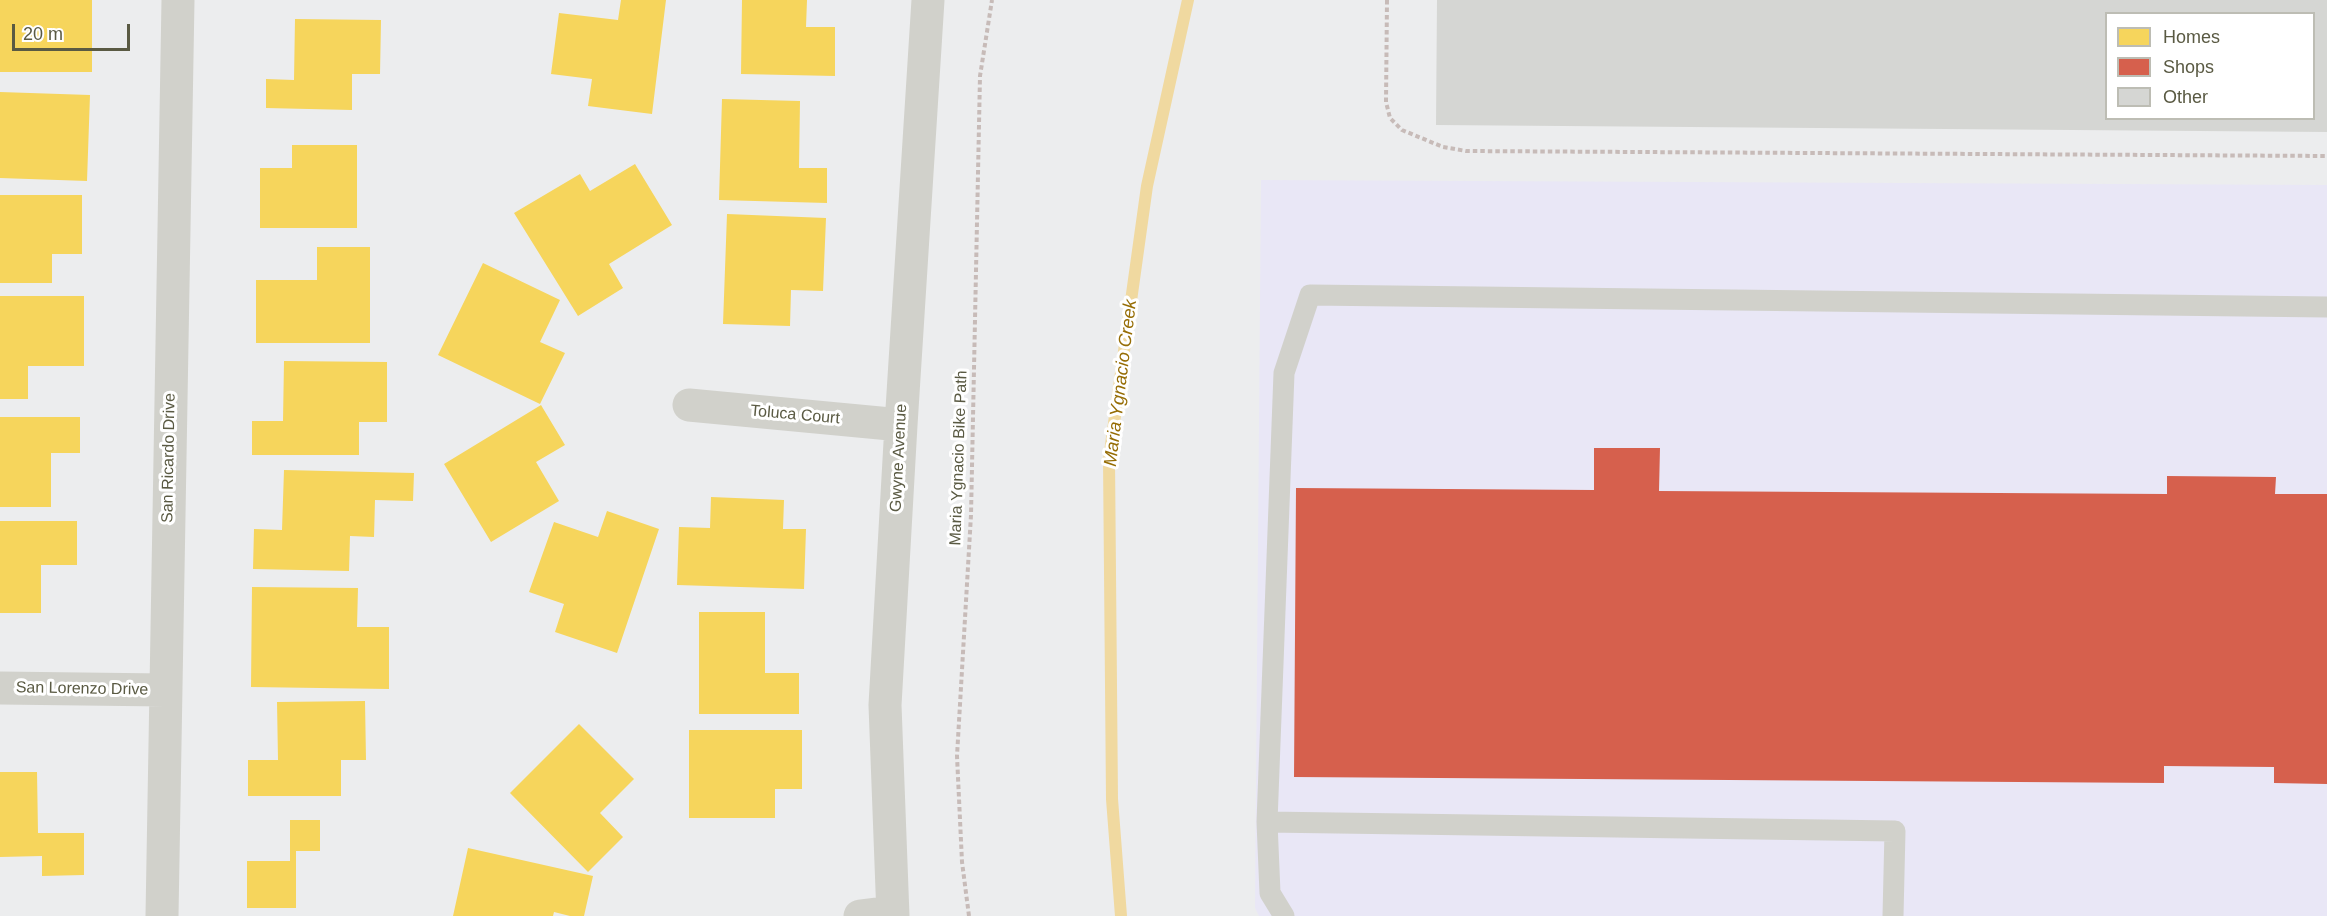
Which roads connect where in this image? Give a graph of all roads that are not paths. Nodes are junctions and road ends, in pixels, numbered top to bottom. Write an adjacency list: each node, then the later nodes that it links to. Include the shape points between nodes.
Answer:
1 (177, 0): 7 (street, San Ricardo Drive)
2 (928, 0): 5 (street, Gwyne Avenue)
3 (2327, 307): 8 (lane, via 1310,296 1284,373)
4 (689, 405): 5 (street, Toluca Court)
5 (901, 425): 9 (street, Gwyne Avenue, via 885,705)
6 (0, 688): 7 (street, San Lorenzo Drive)
7 (165, 690): 10 (street, San Ricardo Drive)
8 (1267, 822): 12 (lane, via 1270,893); 13 (lane, via 1894,831)
9 (893, 914): 11 (street)
10 (162, 916)
11 (860, 916)
12 (1284, 916)
13 (1893, 916)

